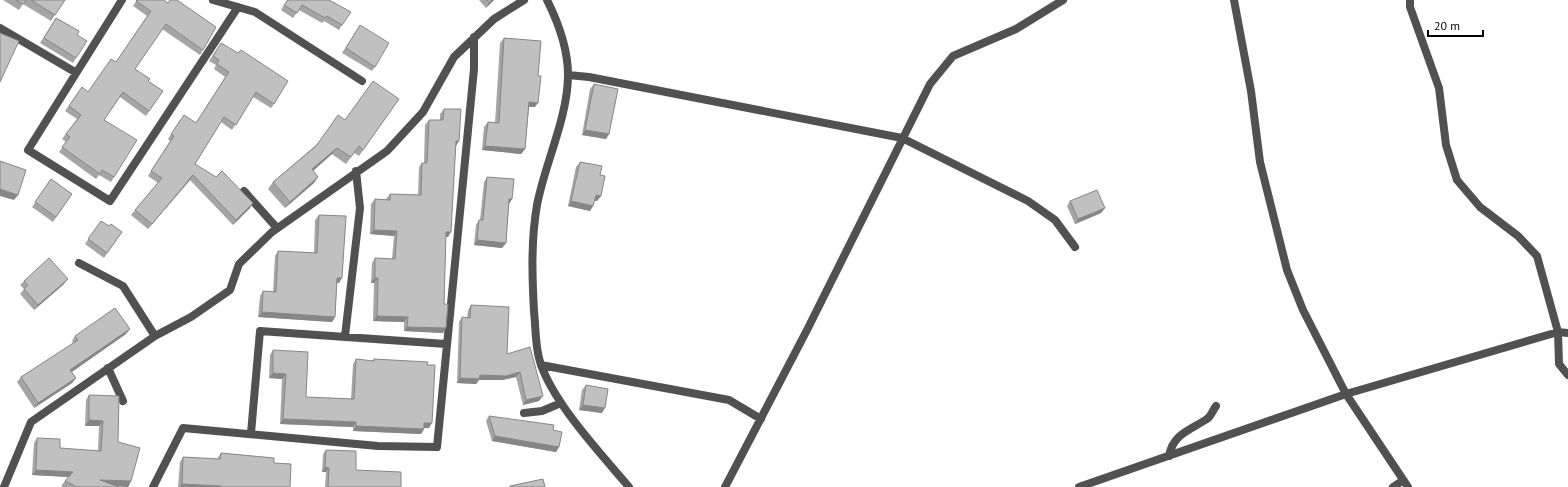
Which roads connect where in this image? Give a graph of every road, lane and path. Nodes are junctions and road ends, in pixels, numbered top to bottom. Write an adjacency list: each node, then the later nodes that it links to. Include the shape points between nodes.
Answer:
1 (213, 0): 8 (street)
2 (524, 0): 10 (street, via 494,19)
3 (1063, 0): 14 (street, via 1016,29 953,56 930,84)
4 (1234, 0): 28 (street, via 1252,90 1260,162 1275,229 1287,270 1303,310)
5 (1410, 0): 20 (street, via 1410,7 1439,88 1446,145 1457,180 1480,207 1518,236 1537,256)
6 (118, 1): 11 (street)
7 (549, 1): 12 (street, via 563,43)
8 (238, 7): 11 (street, via 110,201 28,150); 13 (street, via 255,12)
9 (0, 28): 11 (street)
10 (474, 37): 15 (street, via 454,57 423,112 387,151); 24 (street, via 473,76)
11 (75, 72)
12 (568, 75): 14 (street); 25 (street, via 562,115 537,204 533,240 536,330)
13 (362, 80)
14 (902, 138): 18 (street, via 1028,201 1055,220); 33 (street)
15 (356, 171): 17 (street); 23 (street, via 360,208)
16 (244, 190): 17 (street)
17 (277, 228): 22 (street, via 239,264 230,290 191,317)
18 (1075, 247)
19 (79, 264): 22 (street, via 123,286)
20 (1558, 332): 21 (street); 27 (street, via 1559,364); 28 (street)
21 (1568, 333)
22 (155, 336): 26 (street)
23 (345, 336): 24 (street); 34 (street, via 260,331)
24 (446, 344): 34 (street, via 437,447 378,446)
25 (541, 365): 30 (street); 33 (street, via 729,400)
26 (108, 368): 29 (street); 37 (street, via 31,422)
27 (1568, 375)
28 (1346, 394): 35 (street); 36 (street)
29 (123, 401)
30 (561, 403): 32 (street, via 542,411); 39 (street)
31 (1216, 406): 35 (street, via 1208,418 1190,428 1171,445)
32 (524, 413)
33 (761, 419): 40 (street)
34 (251, 433): 38 (street, via 183,428)
35 (1169, 456): 41 (street)
36 (1405, 484): 42 (street)
37 (4, 487)
38 (153, 487)
39 (629, 487)
40 (725, 487)
41 (1079, 487)
42 (1393, 487)

